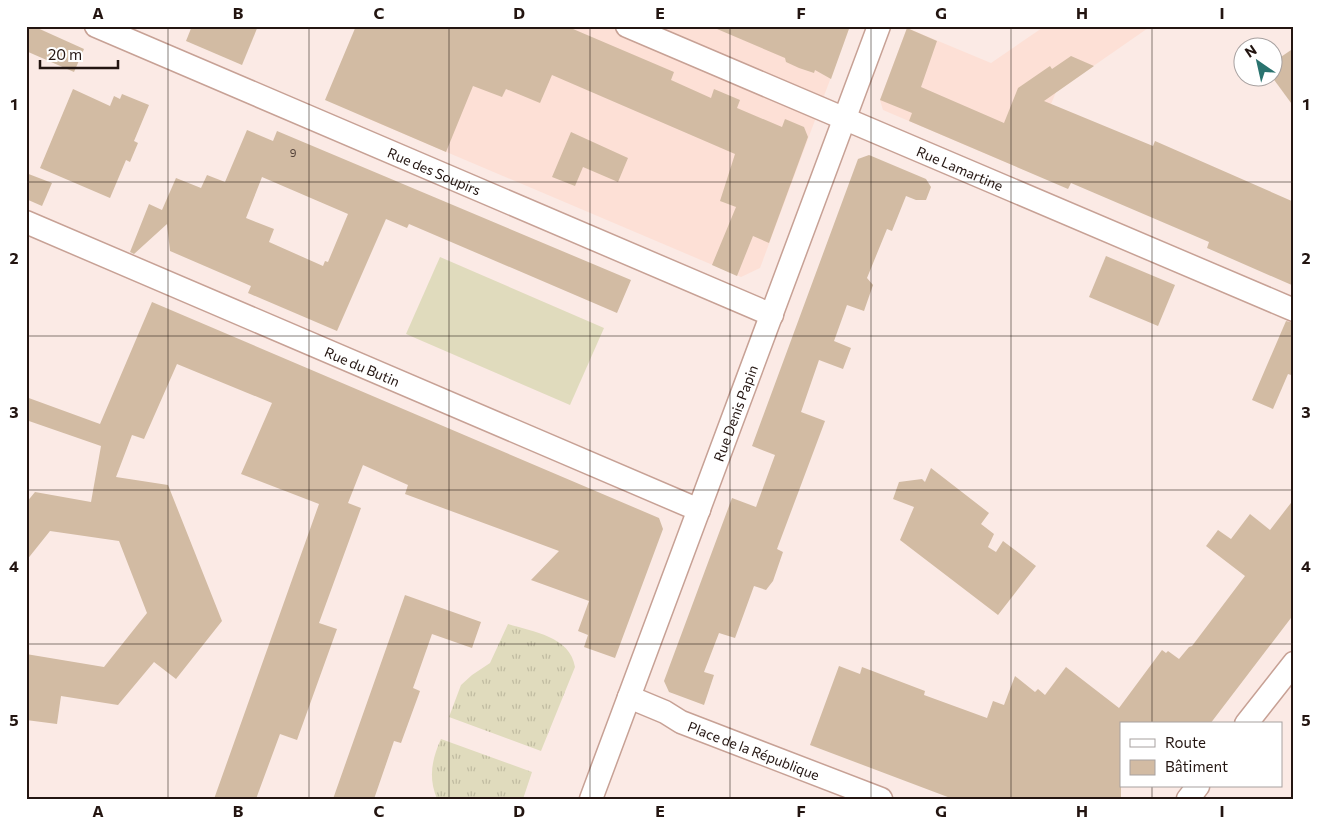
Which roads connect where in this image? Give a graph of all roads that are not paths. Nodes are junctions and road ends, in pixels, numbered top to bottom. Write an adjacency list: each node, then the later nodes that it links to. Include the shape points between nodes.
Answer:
1 (96, 26): 7 (street, Rue des Soupirs)
2 (627, 26): 4 (street, Rue Lamartine)
3 (880, 26): 4 (street, Rue Denis Papin)
4 (845, 119): 6 (street, Rue Lamartine); 7 (street, Rue Denis Papin)
5 (26, 222): 8 (street, Rue du Butin)
6 (1294, 310)
7 (772, 315): 8 (street, Rue Denis Papin)
8 (699, 510): 10 (street, Rue Denis Papin)
9 (1294, 663): 11 (street)
10 (629, 697): 13 (street, Rue Denis Papin); 14 (street, Place de la République, via 688,725)
11 (1248, 722)
12 (1196, 788): 15 (street)
13 (591, 799)
14 (881, 799)
15 (1188, 799)

